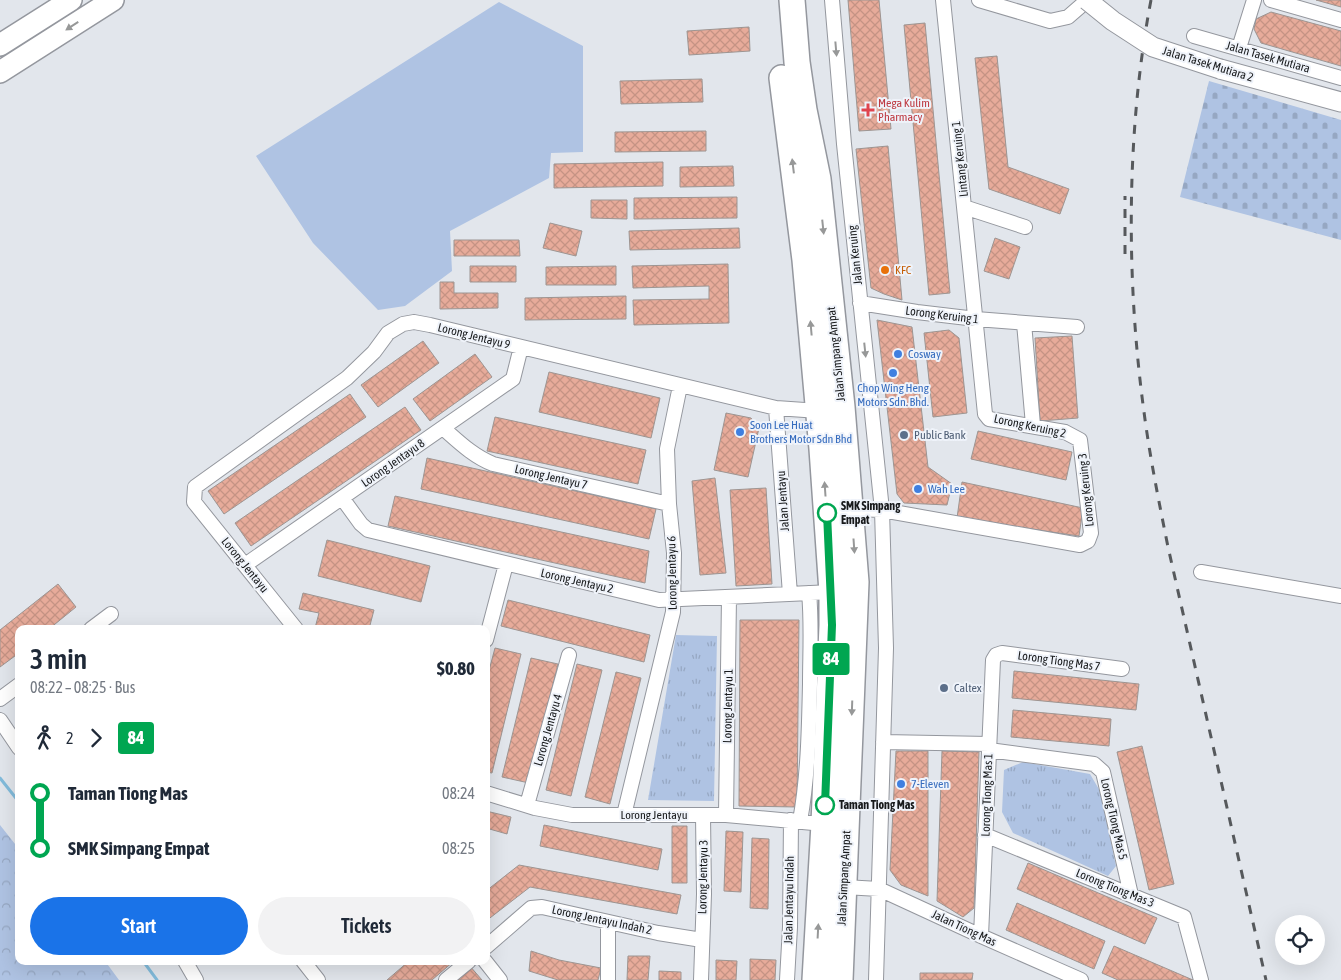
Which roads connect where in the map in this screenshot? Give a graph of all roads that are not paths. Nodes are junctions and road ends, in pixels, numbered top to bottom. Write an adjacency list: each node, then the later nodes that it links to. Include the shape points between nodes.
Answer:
1 (71, 0): 13 (main road)
2 (113, 0): 15 (main road, one-way to 15)
3 (775, 0): 27 (highway, Jalan Simpang Ampat, one-way to 3)
4 (792, 0): 34 (highway, Jalan Simpang Ampat, one-way to 34, via 797,62 818,179)
5 (832, 0): 20 (street, Jalan Keruing, one-way to 20)
6 (943, 0): 18 (street, Lintang Keruing 1)
7 (979, 0): 8 (street, via 1050,21 1068,17)
8 (1085, 0): 17 (street, Jalan Tasek Mutiara 2, bridge, via 1153,47)
9 (1254, 0): 14 (street)
10 (1271, 0): 11 (street)
11 (1341, 20)
12 (1194, 36): 14 (street, Jalan Tasek Mutiara)
13 (0, 45)
14 (1238, 48): 16 (street, Jalan Tasek Mutiara)
15 (0, 72)
16 (1341, 78)
17 (1341, 102)
18 (964, 207): 19 (street); 21 (street, Lintang Keruing 1)
19 (1025, 227)
20 (860, 303): 21 (street, Lorong Keruing 1); 35 (street, Jalan Keruing, one-way to 35)
21 (976, 319): 22 (street, Lorong Keruing 1); 28 (street, Lorong Keruing 2, via 985,414 989,419)
22 (1024, 323): 23 (street, Lorong Keruing 1); 28 (street)
23 (1077, 327)
24 (521, 347): 25 (street, Lorong Jentayu 9); 29 (street, Lorong Jentayu 8, via 513,379); 32 (street, Lorong Jentayu 9, via 414,322 403,324 388,333 347,378 195,487)
25 (680, 386): 26 (street, Lorong Jentayu 9); 33 (street, Lorong Jentayu 6, via 667,449)
26 (776, 408): 27 (street, Lorong Jentayu 9); 40 (street, Jalan Jentayu)
27 (819, 411): 39 (highway, Jalan Simpang Ampat, one-way to 27)
28 (1033, 426): 30 (street, Lorong Keruing 2, via 1065,432)
29 (443, 428): 31 (street, Lorong Jentayu 8); 33 (street, Lorong Jentayu 7, via 469,452 493,464)
30 (1080, 440): 35 (street, Lorong Keruing 3, via 1091,533 1088,541 1080,544)
31 (342, 498): 36 (street, Lorong Jentayu 2, via 368,530); 37 (street, Lorong Jentayu 8)
32 (194, 502): 37 (street, Lorong Jentayu)
33 (669, 504): 43 (street, Lorong Jentayu 6)
34 (851, 509): 35 (street); 64 (highway, Jalan Simpang Ampat, one-way to 64, via 856,582)
35 (882, 510): 55 (street, Jalan Keruing, via 886,648)
36 (506, 564): 43 (street, Lorong Jentayu 2, via 659,600); 47 (street)
37 (245, 565): 46 (street, Lorong Jentayu)
38 (1201, 572): 41 (street)
39 (821, 592): 40 (street, Lorong Jentayu 2); 62 (highway, Jalan Simpang Ampat, via 832,625)
40 (790, 594): 42 (street, Lorong Jentayu 2)
41 (1341, 596)
42 (729, 597): 43 (street, Lorong Jentayu 2); 61 (street, Lorong Jentayu 1)
43 (674, 600): 60 (street, Lorong Jentayu 6)
44 (111, 614): 45 (street)
45 (96, 625)
46 (293, 625)
47 (490, 625)
48 (568, 655): 58 (street, Lorong Jentayu 4)
49 (996, 655): 50 (street, Lorong Tiong Mas 7, via 1002,653); 56 (street, Lorong Tiong Mas 1, via 993,660)
50 (1122, 669)
51 (15, 688): 52 (street)
52 (0, 699)
53 (0, 720): 54 (street)
54 (15, 742)
55 (883, 742): 56 (street); 65 (street, Jalan Keruing)
56 (989, 747): 63 (street, Lorong Tiong Mas 1); 66 (street, Lorong Tiong Mas 5, via 1100,767)
57 (490, 794): 58 (street, Lorong Jentayu)
58 (527, 805): 60 (street, Lorong Jentayu, via 572,815)
59 (703, 814): 60 (street, Lorong Jentayu); 61 (street, Lorong Jentayu); 69 (street, Lorong Jentayu 3)
60 (624, 815)
61 (726, 815): 62 (street, Lorong Jentayu)
62 (805, 822): 81 (street, Jalan Jentayu Indah, via 790,927); 82 (highway, Jalan Simpang Ampat, one-way to 62)
63 (985, 835): 66 (street, Lorong Tiong Mas 3); 68 (street, Lorong Tiong Mas 1)
64 (844, 887): 65 (street, Jalan Tiong Mas); 83 (highway, Jalan Simpang Ampat)
65 (879, 889): 68 (street, Jalan Tiong Mas); 84 (street, Jalan Keruing)
66 (1131, 894): 86 (street, Lorong Tiong Mas 3, via 1184,917)
67 (608, 922): 69 (street, Lorong Jentayu Indah 2); 70 (street, Lorong Jentayu Indah 2, via 542,907 531,908); 79 (street)
68 (981, 936): 85 (street, Jalan Tiong Mas)
69 (702, 940): 80 (street, Lorong Jentayu 3)
70 (490, 944)
71 (188, 965): 75 (street)
72 (306, 965): 76 (street)
73 (464, 965): 77 (street)
74 (488, 965): 78 (street)
75 (196, 980)
76 (318, 980)
77 (446, 980)
78 (500, 980)
79 (608, 980)
80 (701, 980)
81 (787, 980)
82 (816, 980)
83 (840, 980)
84 (876, 980)
85 (1081, 980)
86 (1201, 980)

